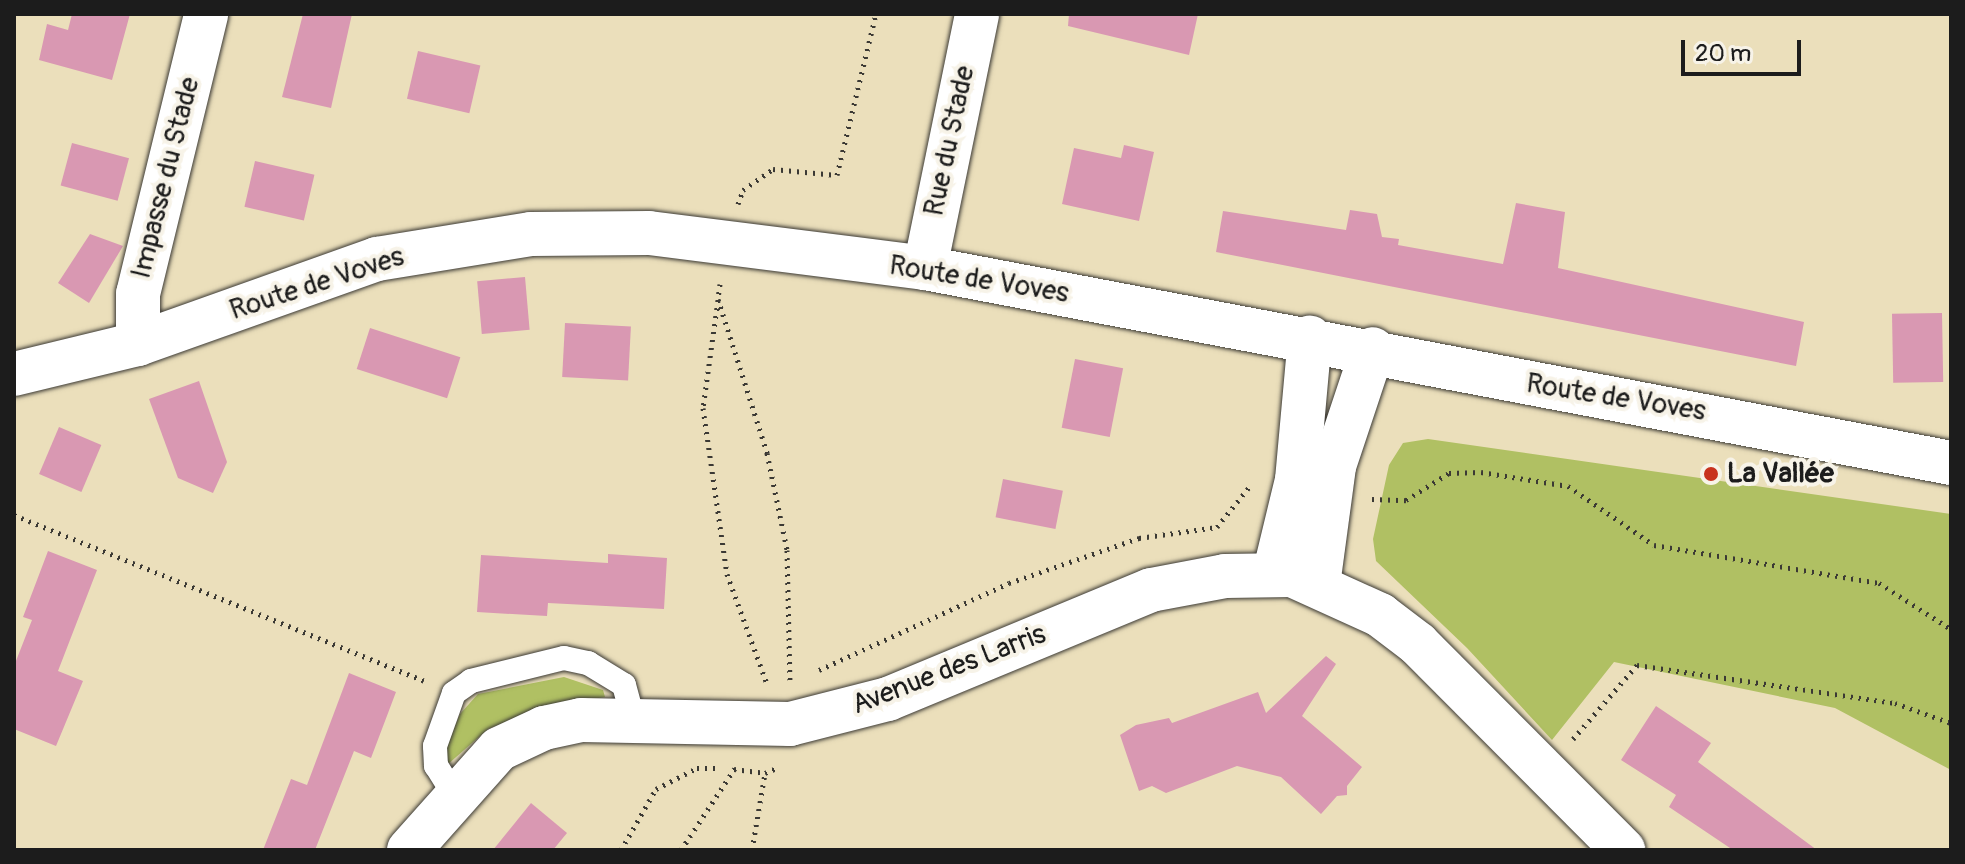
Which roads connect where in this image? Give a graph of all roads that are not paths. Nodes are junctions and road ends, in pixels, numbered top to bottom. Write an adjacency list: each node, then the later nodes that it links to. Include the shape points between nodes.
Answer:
1 (206, 14): 5 (street, Impasse du Stade, via 138,294)
2 (977, 14): 3 (street, Rue du Stade)
3 (925, 268): 4 (street, Route de Voves); 5 (street, Route de Voves, via 649,233 531,234 377,259)
4 (1310, 338): 6 (street, Route de Voves); 9 (street, via 1297,480)
5 (138, 344): 7 (street, Route de Voves)
6 (1373, 349): 8 (street, Route de Voves, via 1543,388 1725,416); 9 (street)
7 (14, 374)
8 (1951, 463)
9 (1295, 578): 10 (street, Avenue des Larris, via 1225,576 1151,590 888,699 790,724); 13 (street, via 1380,615 1418,644)
10 (634, 722): 11 (street, Avenue des Larris, via 581,720 544,728 499,749); 11 (lane, via 618,678 564,658 471,681 454,693 435,746 436,766)
11 (455, 796): 12 (street, Avenue des Larris)
12 (409, 850)
13 (1623, 850)

